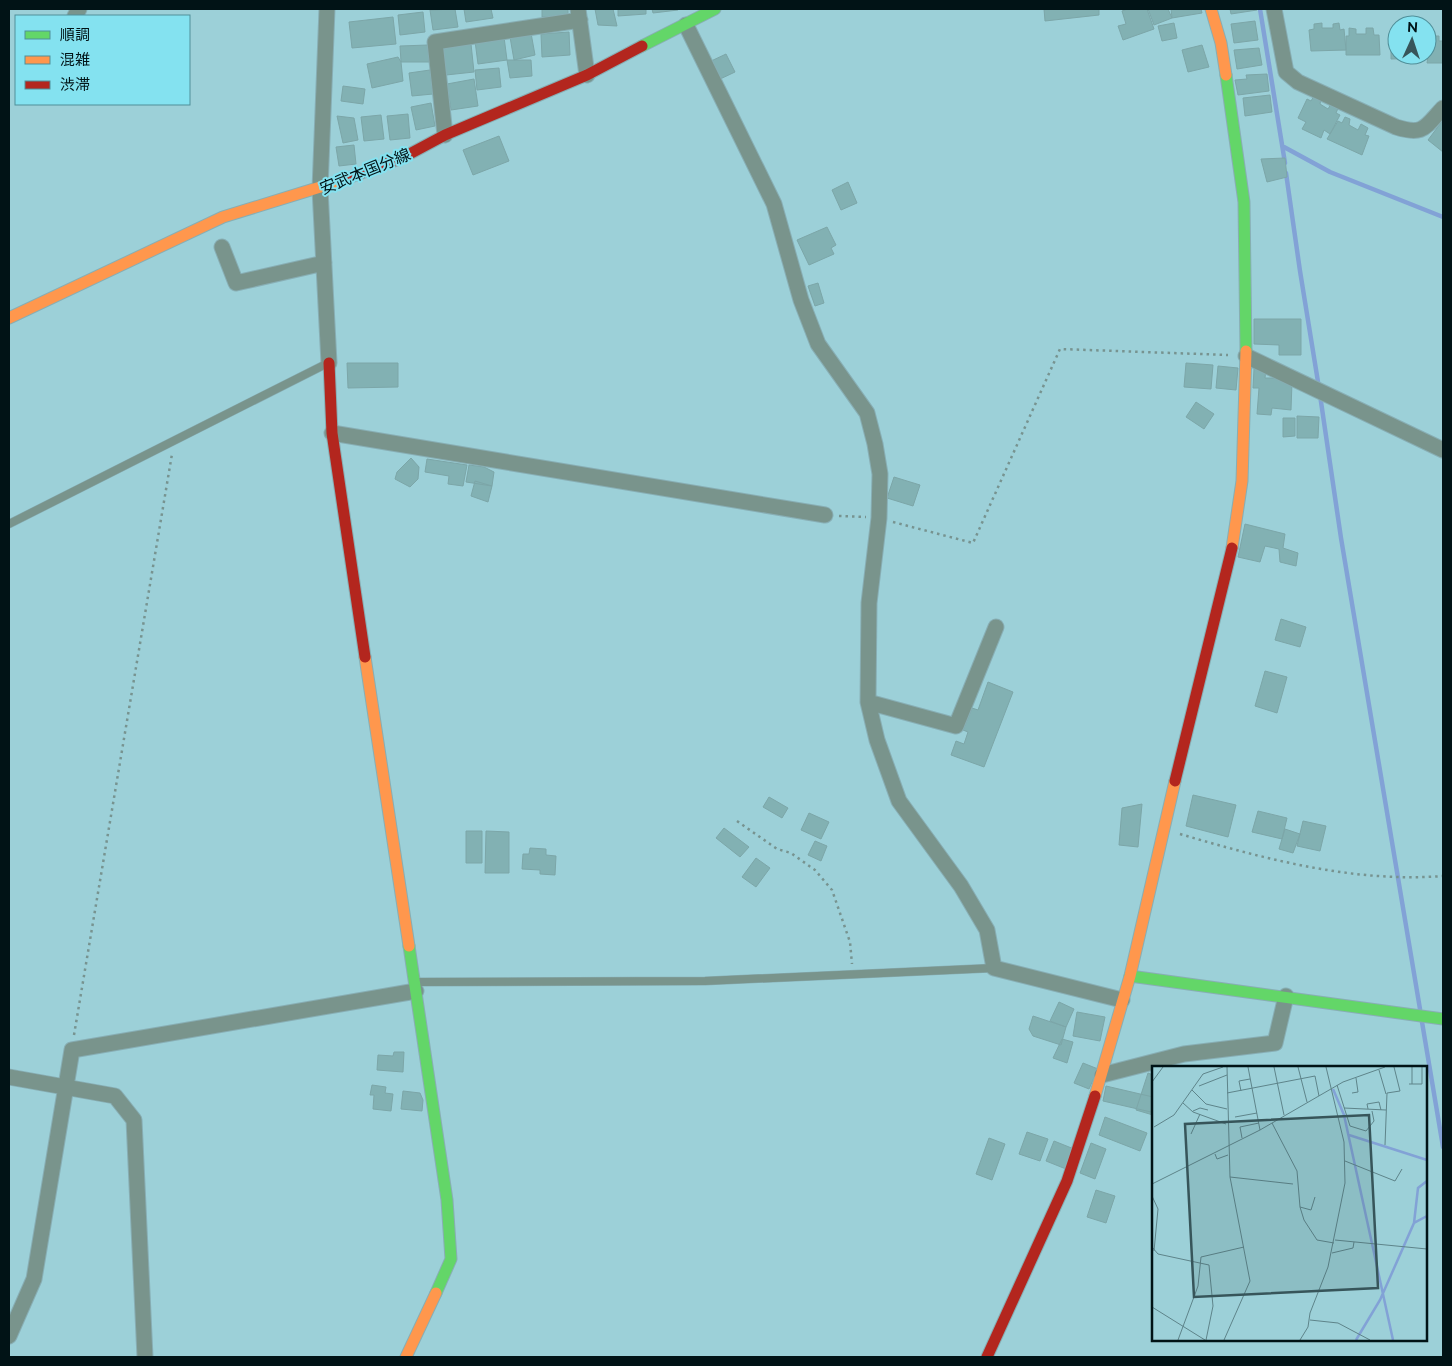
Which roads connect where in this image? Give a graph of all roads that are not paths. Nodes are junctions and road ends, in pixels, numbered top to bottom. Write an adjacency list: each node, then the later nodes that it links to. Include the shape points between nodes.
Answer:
1 (715, 9): 6 (street, 安武本国分線)
2 (1212, 9): 14 (street, via 1221,43 1244,202)
3 (1274, 9): 8 (street, via 1286,72 1298,82 1412,132 1423,129)
4 (324, 10): 10 (street)
5 (579, 14): 7 (street); 9 (street, via 435,42)
6 (686, 25): 7 (street, 安武本国分線); 21 (street, via 774,204 801,300 818,344 867,413 880,474 879,518 869,603)
7 (587, 75): 9 (street, 安武本国分線)
8 (1443, 108)
9 (445, 135): 10 (street, 安武本国分線, via 402,158)
10 (320, 189): 12 (street); 13 (street, 安武本国分線, via 222,217)
11 (222, 248): 12 (street, via 236,283)
12 (324, 263): 15 (street)
13 (9, 318)
14 (1246, 356): 17 (street); 23 (street, via 1242,481 1236,532)
15 (329, 363): 16 (street); 19 (lane)
16 (332, 433): 18 (street); 24 (street)
17 (1443, 450)
18 (825, 515)
19 (9, 524)
20 (996, 627): 21 (street, via 956,726)
21 (868, 702): 22 (street, via 877,740 899,801 961,886 987,930)
22 (994, 968): 24 (lane, via 705,981); 26 (street)
23 (1130, 976): 25 (street); 26 (street)
24 (415, 986): 30 (street, via 72,1050); 33 (street, via 447,1200 451,1260)
25 (1286, 996): 27 (street); 28 (street, via 1275,1043 1184,1054)
26 (1122, 1000): 28 (street)
27 (1443, 1019)
28 (1102, 1075): 34 (street, via 1067,1181)
29 (9, 1077): 30 (street)
30 (65, 1088): 31 (street, via 34,1279); 32 (street, via 115,1096 134,1120)
31 (9, 1336)
32 (145, 1357)
33 (406, 1357)
34 (987, 1357)

